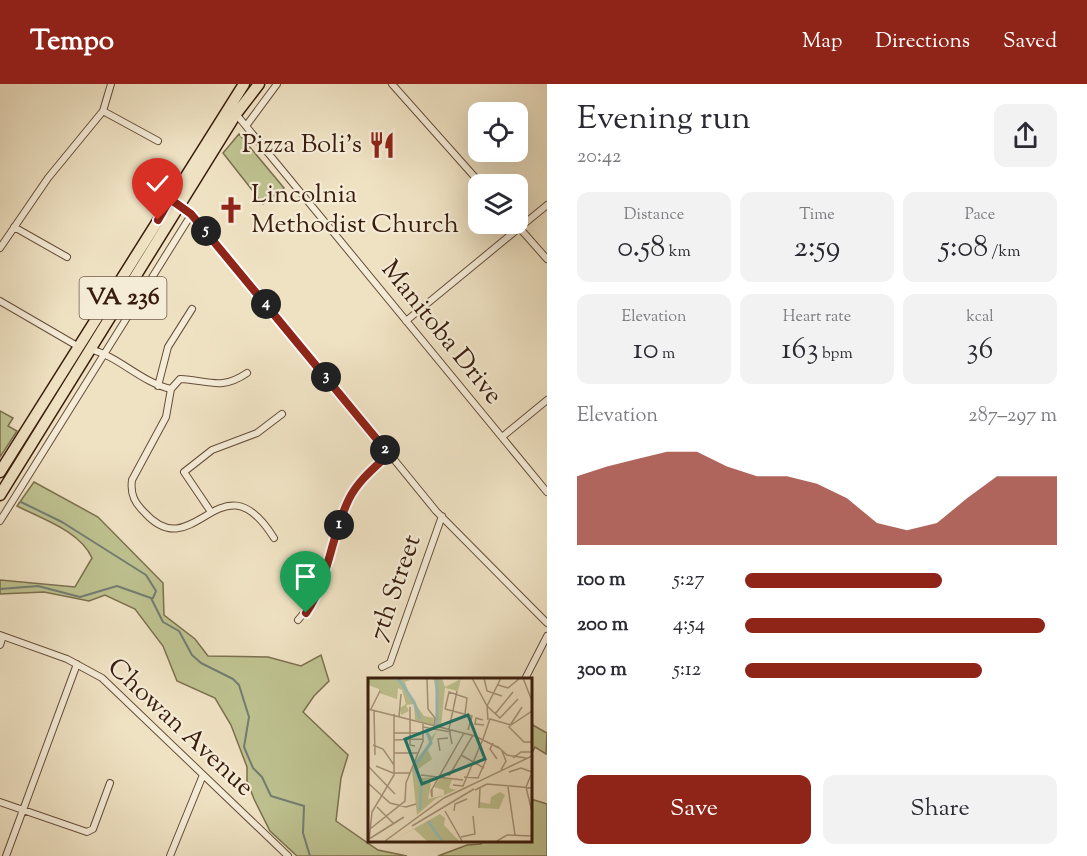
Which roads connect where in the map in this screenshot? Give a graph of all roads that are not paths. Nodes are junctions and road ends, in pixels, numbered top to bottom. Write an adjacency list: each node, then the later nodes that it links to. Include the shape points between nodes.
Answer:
1 (111, 84): 6 (street)
2 (244, 84): 11 (main road, VA 236)
3 (259, 84): 7 (main road, VA 236)
4 (277, 84): 8 (street)
5 (392, 84): 10 (street)
6 (103, 111): 9 (street); 16 (street)
7 (236, 114): 8 (street, Manitoba Drive); 13 (main road, VA 236)
8 (246, 126): 24 (street, Manitoba Drive)
9 (158, 141)
10 (472, 174)
11 (170, 199): 13 (street); 25 (main road, VA 236)
12 (547, 205): 15 (street)
13 (181, 206): 14 (street); 26 (main road, VA 236)
14 (191, 214): 27 (street); 34 (street)
15 (528, 218)
16 (14, 227): 19 (street); 20 (street)
17 (508, 234): 24 (street)
18 (526, 234): 21 (street)
19 (0, 248)
20 (68, 256)
21 (547, 259)
22 (0, 301): 25 (street)
23 (192, 309): 29 (street, via 168,347)
24 (406, 321): 33 (street, Manitoba Drive)
25 (79, 347): 26 (street); 35 (main road, VA 236)
26 (92, 349): 27 (street); 37 (main road, VA 236)
27 (105, 354): 29 (street); 40 (street)
28 (247, 373): 30 (street, via 224,384 180,379)
29 (158, 386): 30 (street)
30 (171, 389): 38 (street, via 166,417 135,471 131,492 153,522 165,528 185,527)
31 (547, 400): 33 (street, Manitoba Drive)
32 (282, 414): 38 (street, via 257,433 212,450 184,472)
33 (502, 437): 36 (street, Manitoba Drive)
34 (389, 454): 39 (street); 42 (street, via 350,497 314,601)
35 (0, 472)
36 (547, 492)
37 (0, 495)
38 (211, 512): 41 (street, via 225,506 243,507 262,520)
39 (442, 516): 43 (street); 48 (street, 7th Street, via 390,663)
40 (0, 521)
41 (274, 538)
42 (298, 620)
43 (547, 623)
44 (1, 636): 46 (street); 47 (street, Chowan Avenue)
45 (547, 636): 49 (street)
46 (0, 645)
47 (77, 664): 50 (street, Chowan Avenue, via 102,678); 53 (street)
48 (382, 667)
49 (526, 678)
50 (202, 775): 55 (street); 56 (street, Chowan Avenue)
51 (110, 783): 53 (street, via 91,831)
52 (0, 802): 53 (street)
53 (23, 810): 54 (street)
54 (6, 856)
55 (170, 856)
56 (288, 856)

